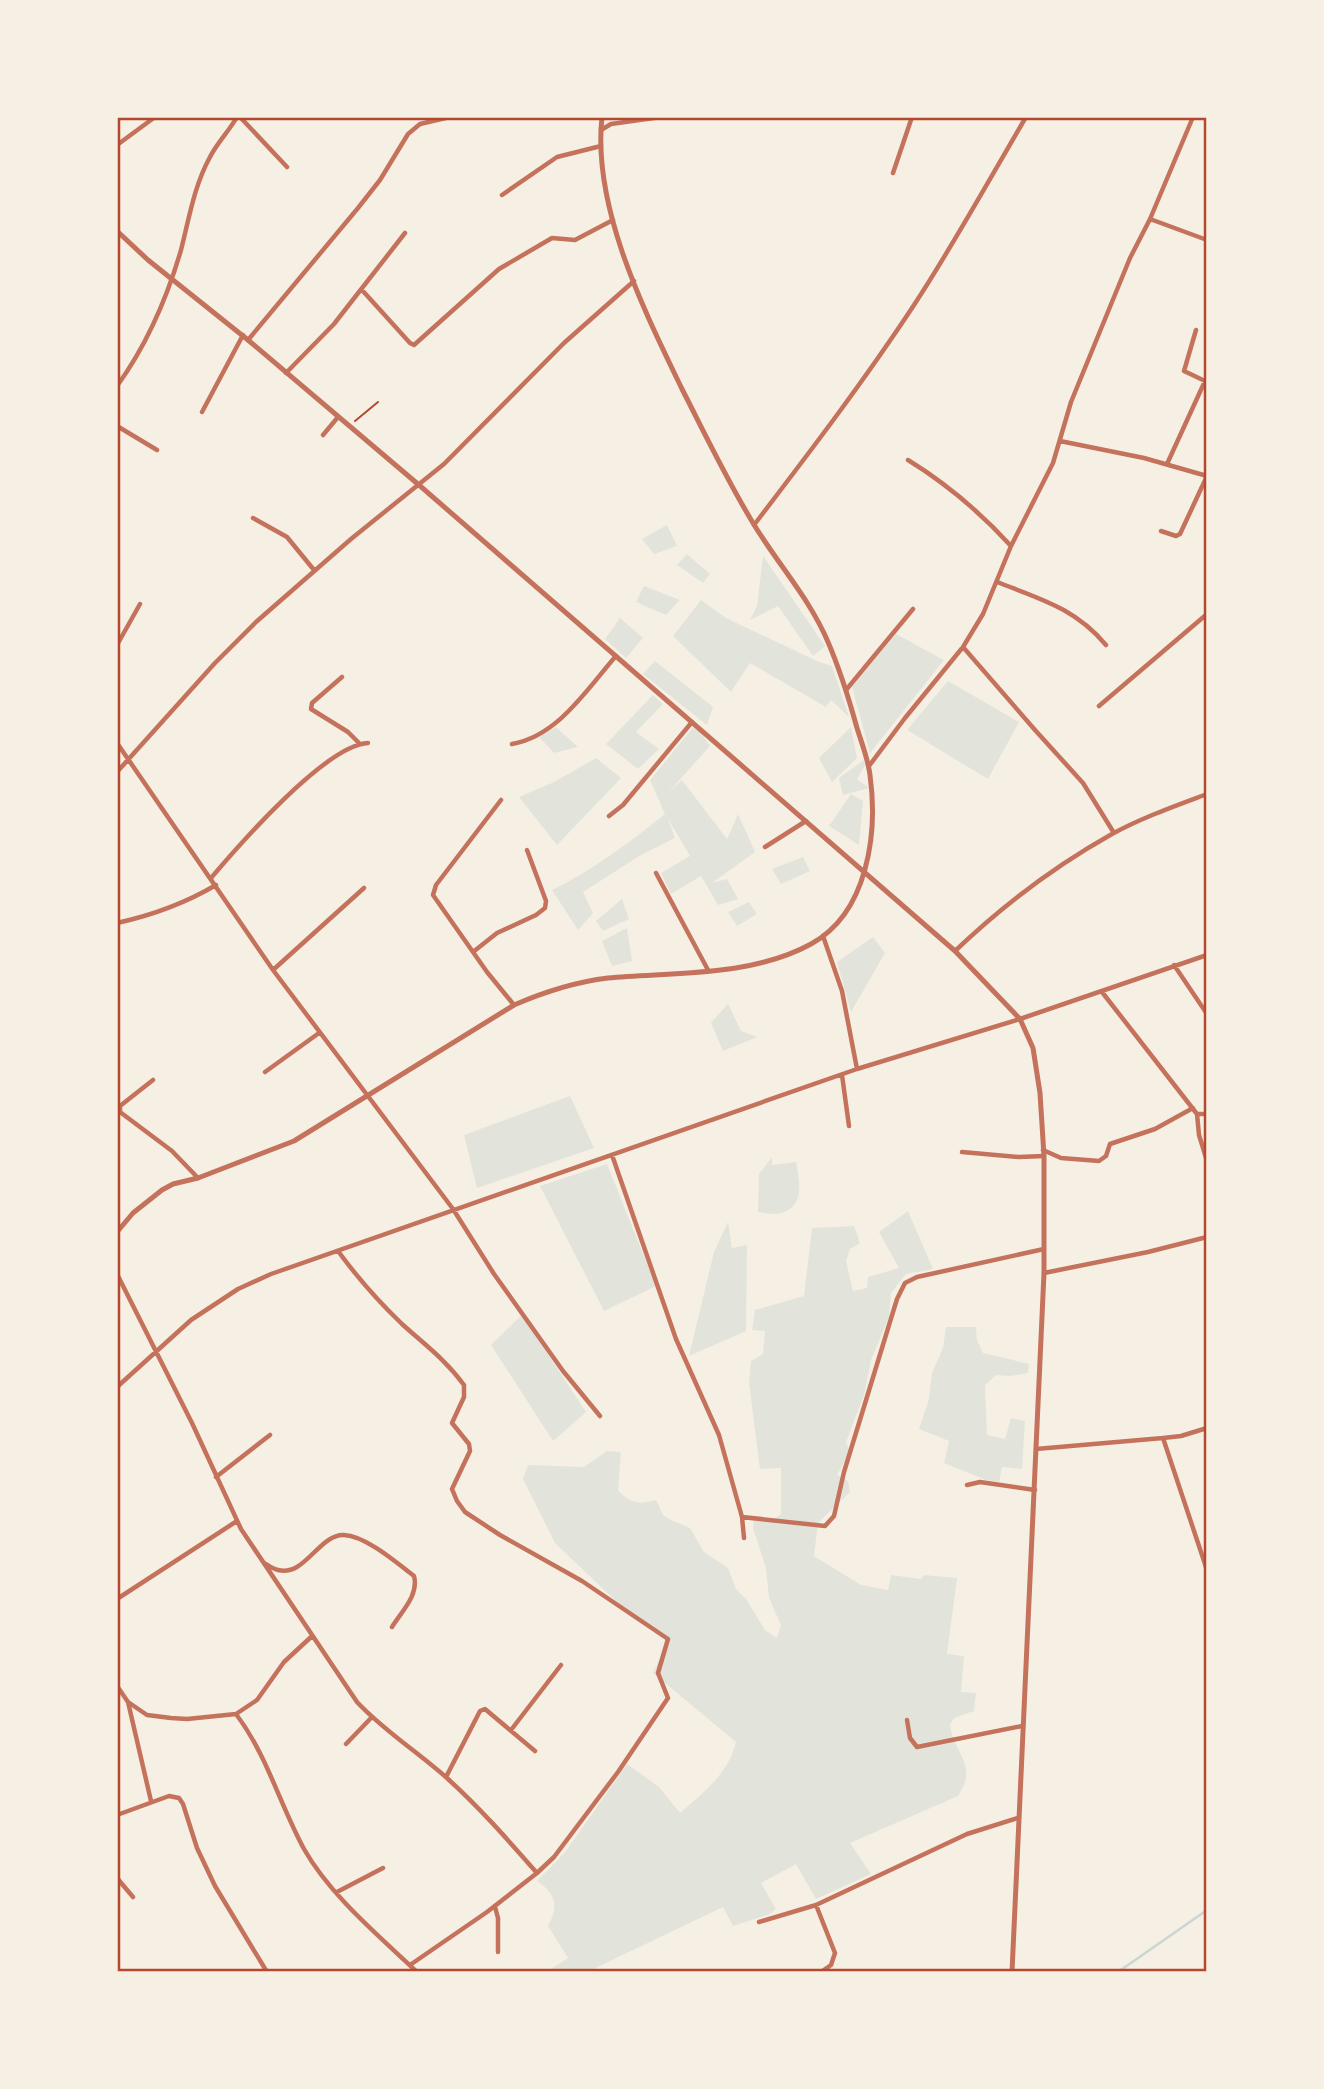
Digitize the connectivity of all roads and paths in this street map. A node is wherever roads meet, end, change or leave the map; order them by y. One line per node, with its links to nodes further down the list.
1 (155, 117): 10 (street)
2 (238, 117): 12 (street); 20 (street)
3 (450, 117): 24 (street)
4 (602, 117): 9 (street)
5 (661, 117): 9 (street)
6 (912, 117): 13 (street)
7 (1026, 117): 40 (street)
8 (1193, 117): 15 (street)
9 (601, 130): 11 (street)
10 (117, 145)
11 (601, 146): 14 (street); 16 (street)
12 (287, 167)
13 (893, 173)
14 (502, 195)
15 (1150, 219): 19 (street); 33 (street)
16 (613, 220): 21 (street); 22 (street)
17 (117, 231): 20 (street)
18 (405, 233): 22 (street)
19 (1207, 240)
20 (171, 279): 24 (street); 26 (street)
21 (634, 281): 38 (street); 40 (street)
22 (362, 290): 25 (street)
23 (1196, 330): 36 (street)
24 (246, 338): 25 (street); 28 (street)
25 (286, 373): 29 (street)
26 (117, 386)
27 (378, 402): 31 (path)
28 (202, 412)
29 (338, 417): 31 (street); 32 (street)
30 (117, 426): 34 (street)
31 (349, 426): 38 (street)
32 (323, 435)
33 (1060, 441): 36 (street); 42 (street)
34 (157, 450)
35 (908, 460): 42 (street)
36 (1167, 464): 37 (street)
37 (1207, 476): 41 (street)
38 (419, 485): 43 (street); 51 (street)
39 (253, 518): 43 (street)
40 (754, 525): 53 (street)
41 (1161, 531)
42 (1011, 546): 44 (street)
43 (314, 570): 60 (street)
44 (997, 582): 49 (street); 50 (street)
45 (140, 604): 48 (street)
46 (913, 609): 53 (street)
47 (1207, 614): 54 (street)
48 (117, 645)
49 (1106, 645)
50 (963, 647): 61 (street); 67 (street)
51 (615, 656): 55 (street); 59 (street)
52 (342, 677): 58 (street)
53 (845, 690): 61 (street)
54 (1099, 706)
55 (692, 722): 65 (street); 66 (street)
56 (117, 743): 60 (street)
57 (368, 743): 58 (street)
58 (359, 744): 72 (street)
59 (512, 744)
60 (128, 760): 62 (street); 72 (street)
61 (869, 767): 70 (street)
62 (117, 772)
63 (1207, 794): 67 (street)
64 (501, 800): 78 (street)
65 (609, 816)
66 (806, 821): 68 (street); 70 (street)
67 (1114, 832): 77 (street)
68 (765, 847)
69 (527, 850): 78 (street)
70 (865, 872): 76 (street); 77 (street)
71 (656, 873): 82 (street)
72 (211, 878): 73 (street)
73 (216, 885): 75 (street); 81 (street)
74 (363, 888): 81 (street)
75 (117, 923)
76 (823, 936): 82 (street); 88 (street)
77 (955, 951): 86 (street)
78 (473, 952): 84 (street)
79 (1207, 954): 80 (street)
80 (1174, 965): 83 (street); 85 (street)
81 (273, 970): 87 (street)
82 (708, 970): 84 (street)
83 (1102, 992): 86 (street); 93 (street)
84 (514, 1005): 92 (street)
85 (1207, 1014)
86 (1020, 1019): 88 (street); 98 (street)
87 (319, 1033): 89 (street); 92 (street)
88 (857, 1069): 90 (street)
89 (265, 1073)
90 (842, 1074): 96 (street); 99 (street)
91 (153, 1080): 101 (street)
92 (368, 1096): 101 (street); 102 (street)
93 (1193, 1108): 94 (street); 98 (street)
94 (1197, 1114): 95 (street); 100 (street)
95 (1207, 1114)
96 (849, 1126)
97 (962, 1152): 98 (street)
98 (1043, 1153): 105 (street)
99 (612, 1155): 102 (street); 119 (street)
100 (1207, 1161)
101 (198, 1178): 103 (street)
102 (453, 1209): 106 (street); 111 (street)
103 (117, 1232)
104 (1207, 1237): 107 (street)
105 (1044, 1249): 107 (street); 119 (street)
106 (338, 1251): 109 (street); 142 (street)
107 (1044, 1272): 115 (street)
108 (117, 1274): 109 (street)
109 (158, 1351): 110 (street); 116 (street)
110 (117, 1387)
111 (600, 1416)
112 (1207, 1428): 114 (street)
113 (270, 1435): 116 (street)
114 (1163, 1438): 115 (street); 123 (street)
115 (1036, 1449): 118 (street)
116 (216, 1477): 120 (street)
117 (967, 1485): 118 (street)
118 (1035, 1490): 133 (street)
119 (743, 1517): 121 (street)
120 (237, 1521): 122 (street); 124 (street)
121 (744, 1538)
122 (263, 1562): 125 (street); 126 (street)
123 (1207, 1570)
124 (117, 1599)
125 (393, 1627)
126 (311, 1637): 130 (street); 131 (street)
127 (561, 1665): 134 (street)
128 (117, 1686): 129 (street)
129 (128, 1702): 130 (street); 138 (street)
130 (236, 1714): 144 (street)
131 (372, 1717): 135 (street); 137 (street)
132 (907, 1720): 133 (street)
133 (1022, 1726): 140 (street)
134 (511, 1730): 136 (street); 137 (street)
135 (346, 1744)
136 (535, 1751)
137 (446, 1777): 142 (street)
138 (151, 1801): 139 (street); 151 (street)
139 (117, 1815)
140 (1018, 1818): 146 (street); 154 (street)
141 (383, 1868): 144 (street)
142 (537, 1873): 147 (street)
143 (117, 1878): 145 (street)
144 (337, 1892): 150 (street)
145 (132, 1897)
146 (816, 1905): 148 (street); 153 (street)
147 (495, 1907): 149 (street); 150 (street)
148 (759, 1923)
149 (498, 1952)
150 (410, 1965): 152 (street)
151 (267, 1972)
152 (416, 1972)
153 (821, 1972)
154 (1012, 1972)

